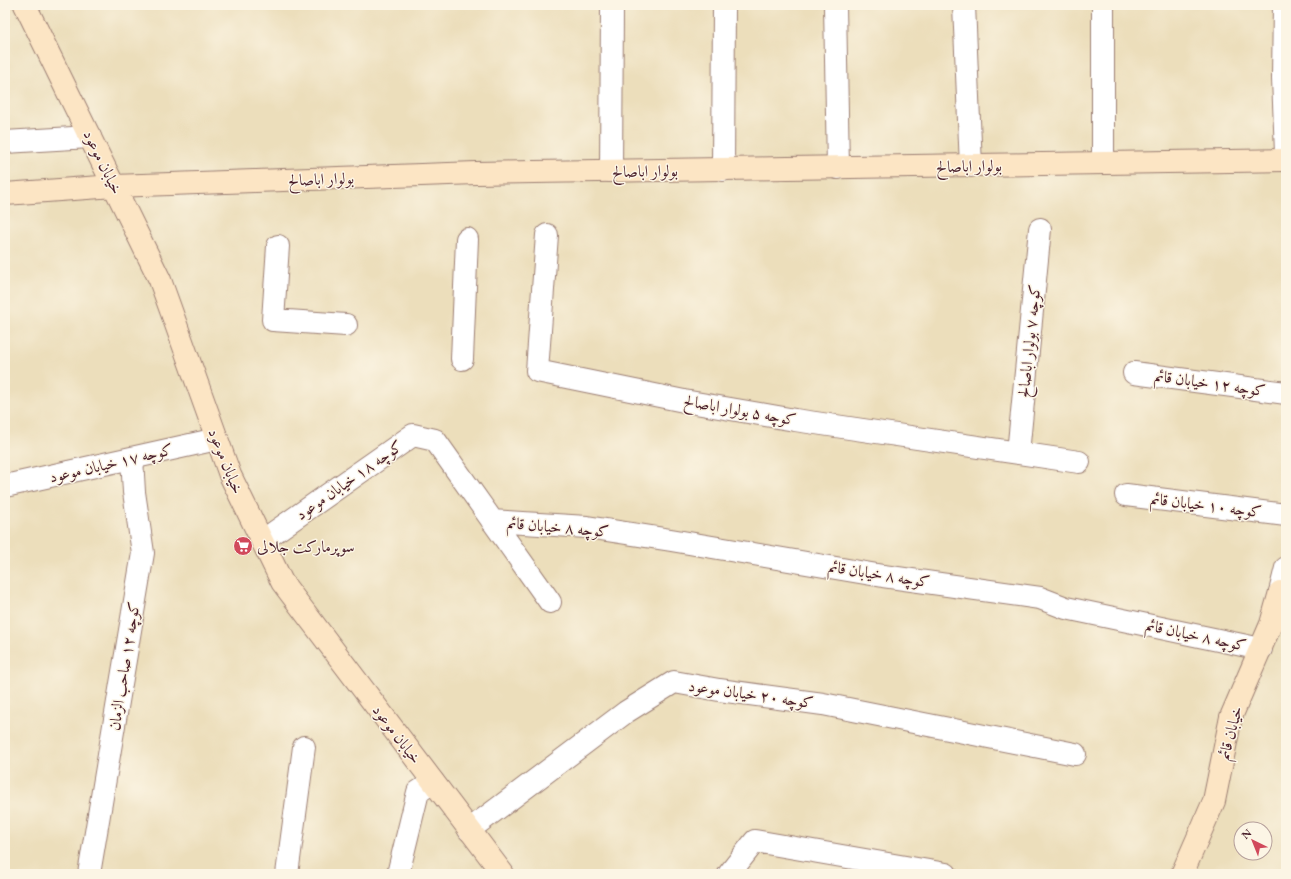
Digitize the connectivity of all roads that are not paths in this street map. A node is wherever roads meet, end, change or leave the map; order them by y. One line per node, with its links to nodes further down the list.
1 (26, 5): 8 (street, خیابان موعود)
2 (612, 5): 16 (street)
3 (724, 5): 15 (street)
4 (835, 5): 14 (street)
5 (964, 5): 13 (street)
6 (1103, 5): 12 (street)
7 (1284, 5): 10 (street)
8 (90, 137): 9 (street); 17 (street, خیابان موعود)
9 (5, 142)
10 (1286, 153)
11 (1286, 160): 12 (street, بولوار اباصالح)
12 (1103, 163): 13 (street, بولوار اباصالح)
13 (971, 166): 14 (street, بولوار اباصالح)
14 (838, 168): 15 (street, بولوار اباصالح)
15 (723, 170): 16 (street, بولوار اباصالح)
16 (611, 171): 17 (street, بولوار اباصالح)
17 (114, 186): 18 (street, بولوار اباصالح); 27 (street, خیابان موعود)
18 (5, 194)
19 (1040, 229): 28 (street, کوچه ۷ بولوار اباصالح)
20 (547, 235): 28 (street, کوچه ۵ بولوار اباصالح)
21 (467, 238): 24 (street)
22 (278, 246): 23 (street)
23 (346, 325)
24 (462, 359)
25 (1134, 373): 26 (street, کوچه ۱۲ خیابان قائم)
26 (1286, 394)
27 (217, 438): 29 (street, کوچه ۱۷ خیابان موعود); 35 (street, خیابان موعود)
28 (1018, 453): 30 (street, کوچه ۵ بولوار اباصالح)
29 (132, 458): 31 (street, کوچه ۱۷ خیابان موعود); 44 (street, کوچه ۱۲ صاحب الزمان)
30 (1079, 462)
31 (5, 486)
32 (1126, 495): 33 (street, کوچه ۱۰ خیابان قائم)
33 (1286, 515)
34 (492, 521): 35 (street, کوچه ۱۸ خیابان موعود); 37 (street, کوچه ۱۸ خیابان موعود); 39 (street, کوچه ۸ خیابان قائم)
35 (262, 541): 42 (street, خیابان موعود)
36 (1286, 568): 38 (street, خیابان قائم)
37 (550, 602)
38 (1278, 625): 39 (street, خیابان قائم)
39 (1261, 649): 50 (street, خیابان قائم)
40 (304, 747): 45 (street)
41 (1075, 754): 43 (street, کوچه ۲۰ خیابان موعود)
42 (433, 782): 43 (street, خیابان موعود); 46 (street)
43 (469, 830): 47 (street, خیابان موعود)
44 (89, 874)
45 (287, 874)
46 (398, 874)
47 (503, 874)
48 (728, 874): 49 (street)
49 (946, 874)
50 (1182, 874)

